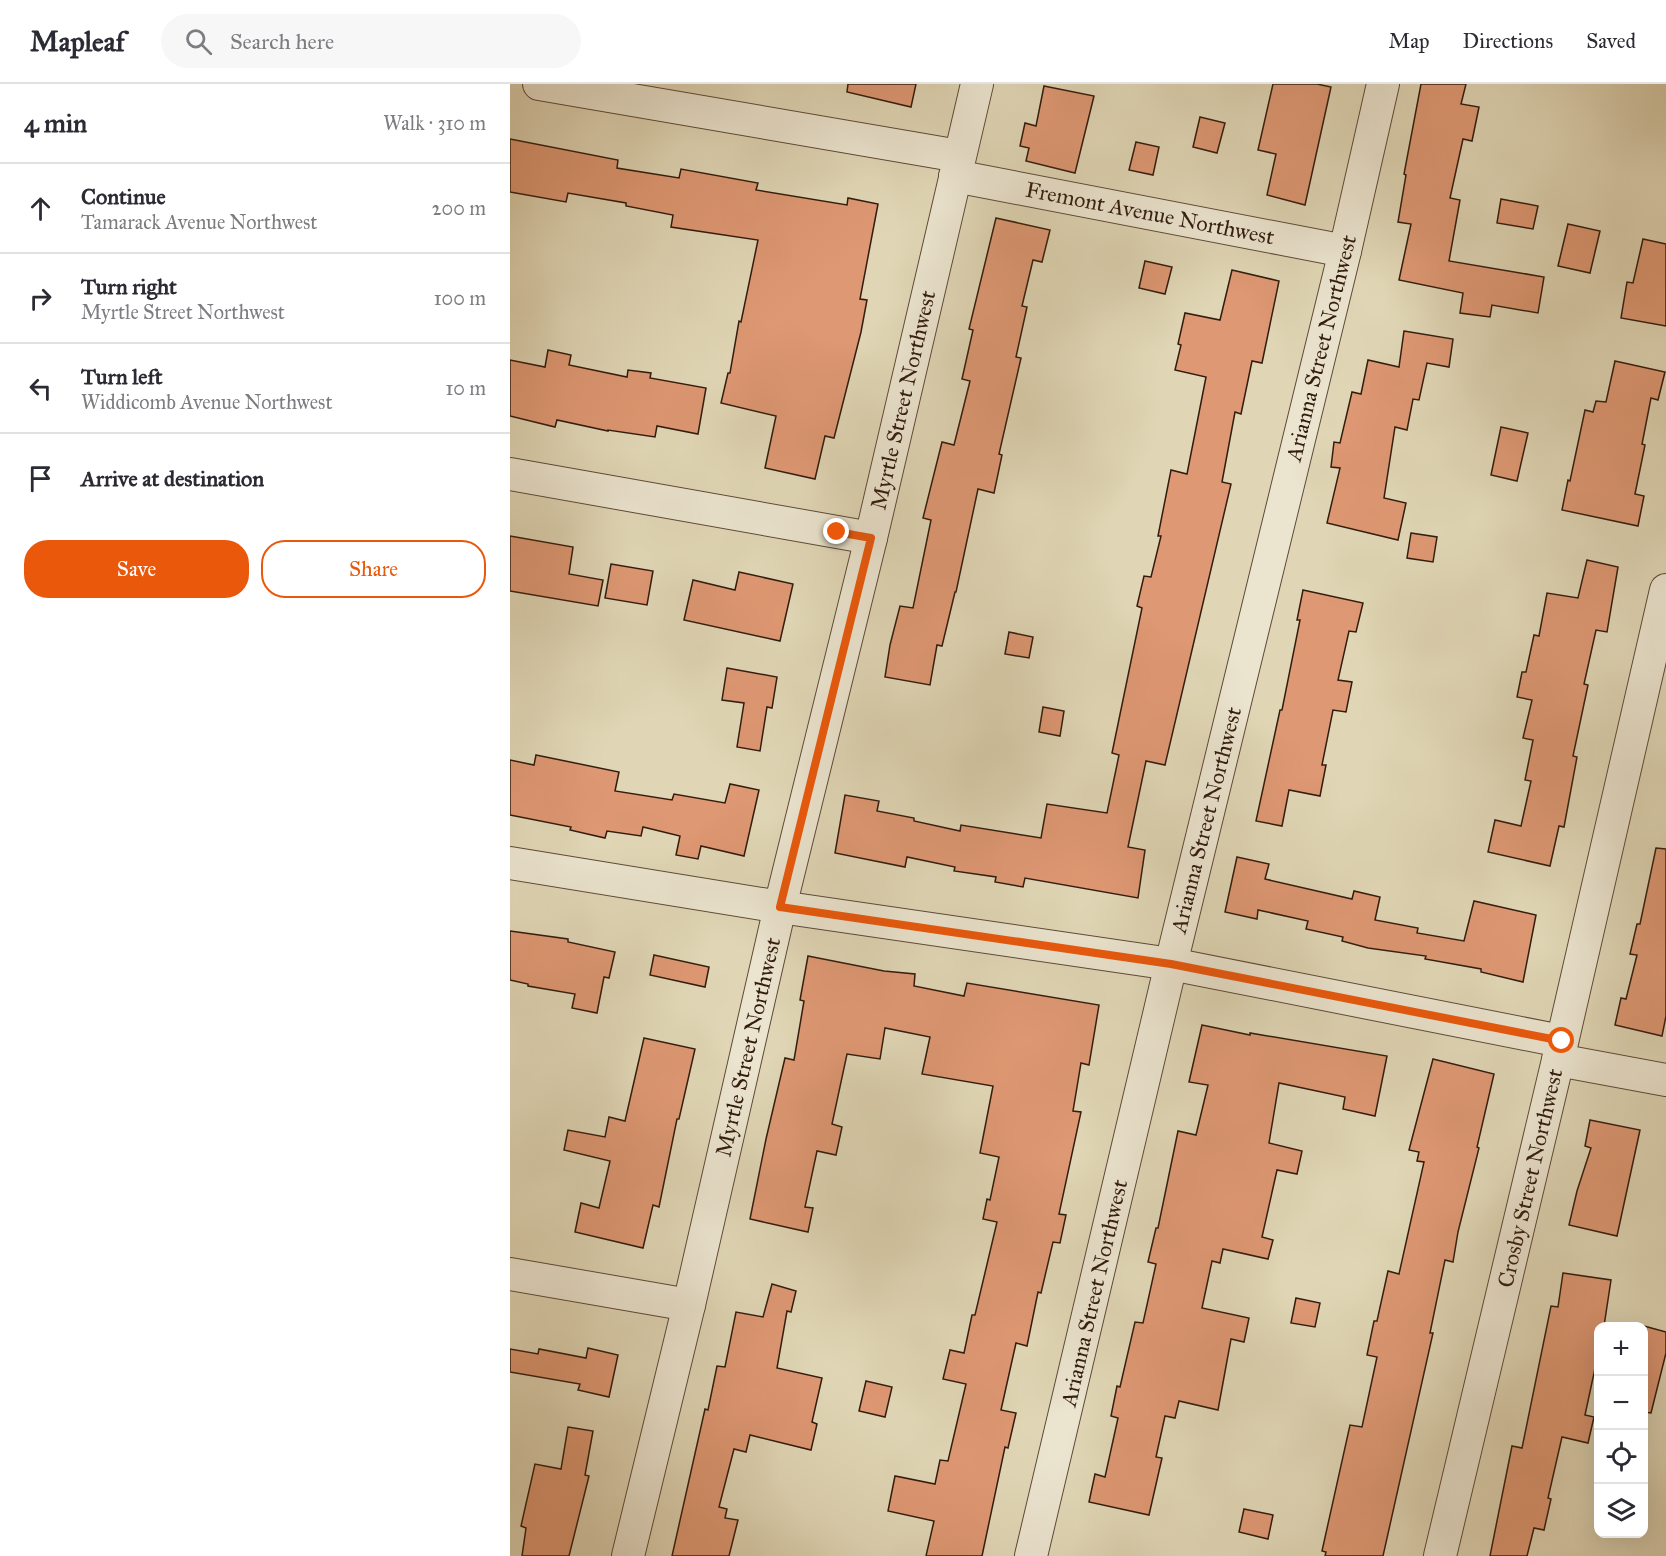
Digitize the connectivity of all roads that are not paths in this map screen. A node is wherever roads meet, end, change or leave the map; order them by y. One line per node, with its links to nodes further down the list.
1 (539, 84): 4 (street, Fremont Avenue Northwest)
2 (977, 84): 4 (street, Myrtle Street Northwest)
3 (1383, 84): 5 (street, Arianna Street Northwest)
4 (957, 166): 5 (street, Fremont Avenue Northwest); 7 (street, Myrtle Street Northwest)
5 (1345, 251): 11 (street, Arianna Street Northwest)
6 (510, 474): 7 (street)
7 (871, 538): 10 (street, Myrtle Street Northwest)
8 (1666, 590): 12 (street, Crosby Street Northwest)
9 (510, 863): 10 (street)
10 (780, 907): 11 (street); 15 (street, Myrtle Street Northwest)
11 (1171, 964): 12 (street); 17 (street, Arianna Street Northwest)
12 (1560, 1051): 13 (street); 18 (street, Crosby Street Northwest)
13 (1666, 1080)
14 (510, 1274): 15 (street)
15 (689, 1305): 16 (street, Myrtle Street Northwest)
16 (628, 1556)
17 (1031, 1556)
18 (1440, 1556)

